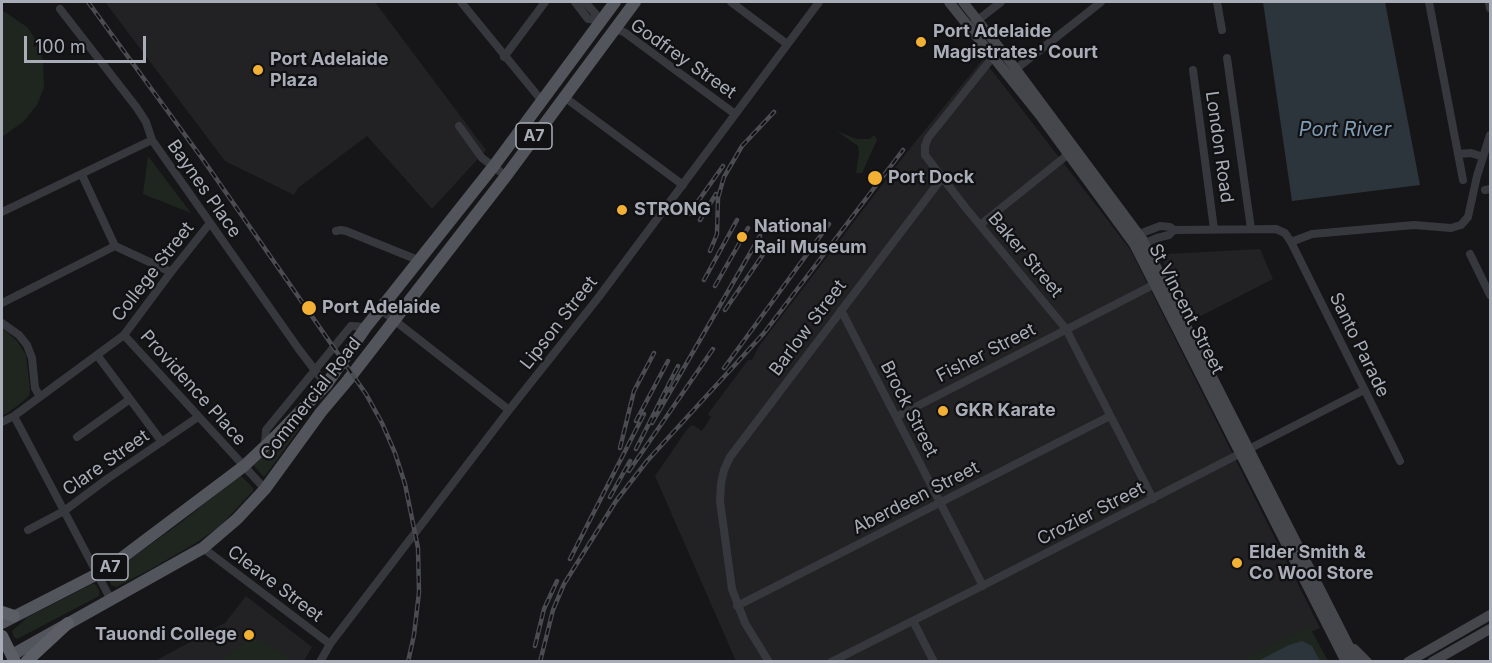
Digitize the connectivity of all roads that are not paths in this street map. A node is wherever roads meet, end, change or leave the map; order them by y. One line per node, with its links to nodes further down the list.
1 (461, 2): 22 (street)
2 (545, 2): 22 (street)
3 (575, 2): 16 (street)
4 (585, 2): 16 (street)
5 (615, 2): 16 (main road, Commercial Road / A7)
6 (635, 2): 18 (main road, Commercial Road / A7)
7 (731, 2): 20 (street)
8 (819, 2): 20 (street, Lipson Street)
9 (949, 2): 17 (main road, St Vincent Street)
10 (963, 2): 17 (main road, St Vincent Street)
11 (1001, 2): 17 (street)
12 (1101, 2): 24 (street)
13 (1217, 2): 19 (street)
14 (1429, 2): 35 (street)
15 (60, 9): 33 (street, Baynes Place)
16 (601, 20): 18 (main road); 27 (main road, Commercial Road / A7)
17 (973, 23): 21 (main road, St Vincent Street)
18 (614, 28): 26 (main road, Commercial Road / A7); 28 (street, Godfrey Street)
19 (1222, 30)
20 (787, 44): 28 (street, Lipson Street)
21 (996, 52): 24 (main road, St Vincent Street); 34 (main road, St Vincent Street); 40 (street, Baker Street)
22 (504, 57): 27 (street)
23 (1227, 58): 47 (street)
24 (1016, 69): 34 (main road, St Vincent Street)
25 (1193, 70): 46 (street, London Road)
26 (563, 96): 31 (main road, Commercial Road / A7); 42 (street)
27 (542, 101): 29 (main road, Commercial Road / A7)
28 (735, 114): 42 (street, Lipson Street)
29 (525, 124): 31 (main road); 37 (main road, Commercial Road / A7)
30 (459, 126): 37 (street)
31 (537, 132): 39 (main road, Commercial Road / A7)
32 (1491, 135): 36 (street)
33 (152, 140): 38 (street); 44 (street, Baynes Place)
34 (1071, 152): 45 (street); 49 (main road, St Vincent Street)
35 (1458, 154): 36 (street); 41 (street)
36 (1483, 157): 50 (street)
37 (493, 167): 39 (street); 53 (main road, Commercial Road / A7)
38 (82, 175): 43 (street); 51 (street)
39 (506, 176): 56 (main road, Commercial Road / A7)
40 (942, 178): 45 (street, Baker Street); 61 (street, Barlow Street)
41 (1463, 180)
42 (683, 185): 74 (street, Lipson Street)
43 (2, 212)
44 (210, 224): 54 (street, College Street); 68 (street, Baynes Place)
45 (980, 225): 65 (street, Baker Street)
46 (1214, 229): 47 (street); 49 (street)
47 (1251, 229): 50 (street)
48 (336, 231): 53 (street)
49 (1138, 242): 57 (main road, St Vincent Street); 84 (main road, St Vincent Street)
50 (1291, 242): 71 (street, Santo Parade)
51 (115, 246): 54 (street); 59 (street)
52 (1470, 254): 58 (street)
53 (418, 260): 55 (main road, Commercial Road / A7)
54 (171, 272): 66 (street, College Street)
55 (408, 273): 56 (main road); 60 (main road, Commercial Road / A7)
56 (430, 273): 62 (main road, Commercial Road / A7)
57 (1155, 284): 65 (street, Fisher Street); 84 (main road, St Vincent Street)
58 (1491, 295)
59 (2, 303)
60 (380, 309): 62 (street); 64 (main road, Commercial Road / A7)
61 (841, 310): 79 (street, Brock Street); 96 (street, Barlow Street)
62 (394, 320): 69 (main road, Commercial Road / A7); 74 (street)
63 (2, 323): 72 (street)
64 (366, 327): 68 (street, Commercial Road); 70 (main road, Commercial Road / A7)
65 (1066, 329): 77 (street, Baker Street); 79 (street, Fisher Street)
66 (124, 335): 67 (street, College Street); 78 (street, Providence Place)
67 (97, 355): 72 (street, College Street); 73 (street)
68 (315, 371): 70 (street, Baynes Place); 83 (street, Commercial Road)
69 (348, 380): 70 (main road); 75 (main road, Commercial Road / A7)
70 (326, 385): 75 (main road); 83 (main road, Commercial Road / A7)
71 (1364, 390): 84 (street, Crozier Street); 85 (street, Santo Parade)
72 (40, 397): 76 (street, College Street)
73 (130, 399): 81 (street); 82 (street)
74 (509, 410): 104 (street, Lipson Street)
75 (321, 412): 87 (main road, Commercial Road / A7)
76 (14, 416): 80 (street, College Street); 90 (street)
77 (1110, 416): 88 (street, Baker Street); 89 (street, Aberdeen Street)
78 (198, 417): 82 (street, Clare Street); 86 (street, Providence Place)
79 (896, 417): 89 (street, Brock Street)
80 (2, 422)
81 (77, 437)
82 (162, 442): 90 (street, Clare Street)
83 (265, 447): 86 (main road, Commercial Road / A7)
84 (1245, 452): 88 (street, Crozier Street); 105 (main road, St Vincent Street)
85 (1400, 460)
86 (244, 466): 87 (street, Providence Place); 93 (main road, Commercial Road / A7)
87 (265, 489): 92 (main road, Commercial Road / A7)
88 (1153, 499): 94 (street, Crozier Street)
89 (940, 502): 94 (street, Brock Street); 96 (street, Aberdeen Street)
90 (64, 512): 91 (street, Clare Street); 93 (street)
91 (28, 530)
92 (203, 548): 95 (main road, Commercial Road / A7); 104 (street, Cleave Street)
93 (98, 574): 95 (street); 97 (main road, Commercial Road / A7)
94 (983, 586): 99 (street, Crozier Street)
95 (111, 600): 101 (main road, Commercial Road / A7)
96 (737, 606): 109 (street)
97 (8, 614): 100 (main road, Commercial Road / A7)
98 (1491, 615): 114 (main road)
99 (913, 621): 110 (street, Crozier Street); 111 (street)
100 (2, 623)
101 (68, 623): 106 (main road, Commercial Road / A7); 107 (highway)
102 (1491, 629): 115 (main road)
103 (2, 636): 106 (highway)
104 (330, 644): 108 (street, Lipson Street)
105 (1346, 657): 112 (main road, St Vincent Street); 113 (main road)
106 (10, 659)
107 (26, 662)
108 (320, 662)
109 (770, 662)
110 (831, 662)
111 (934, 662)
112 (1357, 662)
113 (1367, 662)
114 (1408, 662)
115 (1432, 662)

